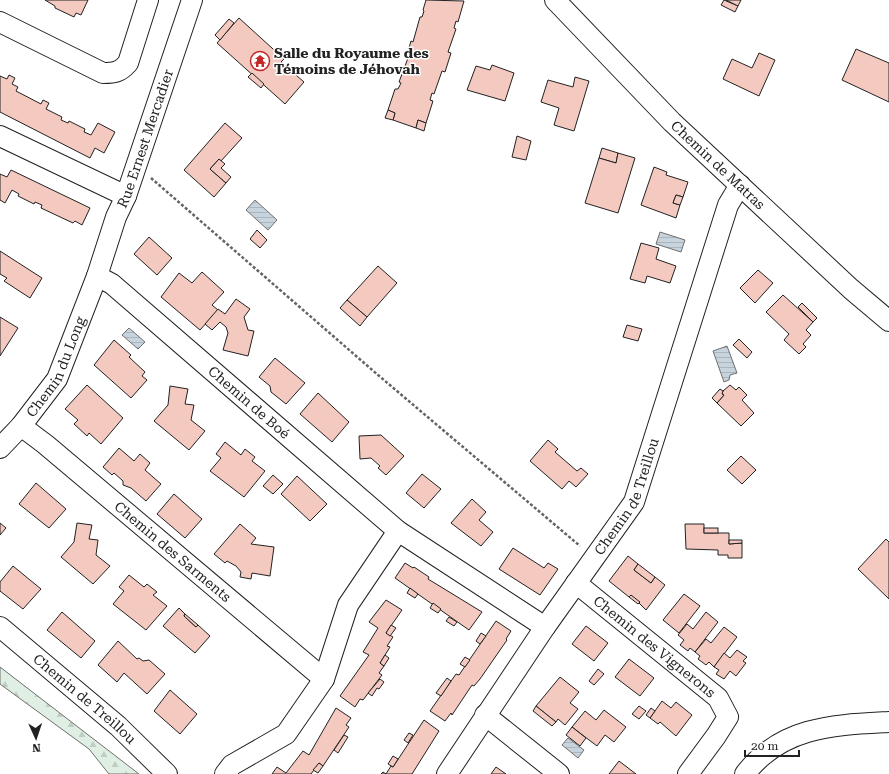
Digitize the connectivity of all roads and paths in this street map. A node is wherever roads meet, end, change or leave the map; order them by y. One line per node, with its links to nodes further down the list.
1 (148, 0): 4 (street)
2 (192, 0): 6 (street, Rue Ernest Mercadier)
3 (554, 0): 7 (street, Chemin de Matras)
4 (0, 22)
5 (0, 136): 8 (street)
6 (137, 165): 8 (street, Rue Ernest Mercadier); 14 (path)
7 (740, 185): 10 (street, Chemin de Matras); 14 (street, Chemin de Treillou)
8 (126, 196): 9 (street, Rue Ernest Mercadier)
9 (97, 276): 11 (street, Chemin du Long); 13 (street, Chemin de Boé)
10 (889, 321)
11 (21, 426): 12 (street, Chemin du Long); 18 (street, Chemin des Sarments)
12 (0, 448)
13 (398, 531): 17 (street, Chemin de Boé); 18 (street)
14 (594, 558): 15 (street, Chemin de Treillou)
15 (576, 583): 17 (street, Chemin de Treillou); 25 (street, Chemin des Vignerons)
16 (0, 627): 21 (street, Chemin de Treillou)
17 (545, 627): 19 (street, Chemin de Treillou)
18 (324, 679): 22 (street)
19 (485, 715): 23 (street, Chemin de Treillou); 24 (street)
20 (889, 722): 26 (street)
21 (167, 774)
22 (225, 774)
23 (446, 774)
24 (559, 774)
25 (688, 774)
26 (745, 774)

